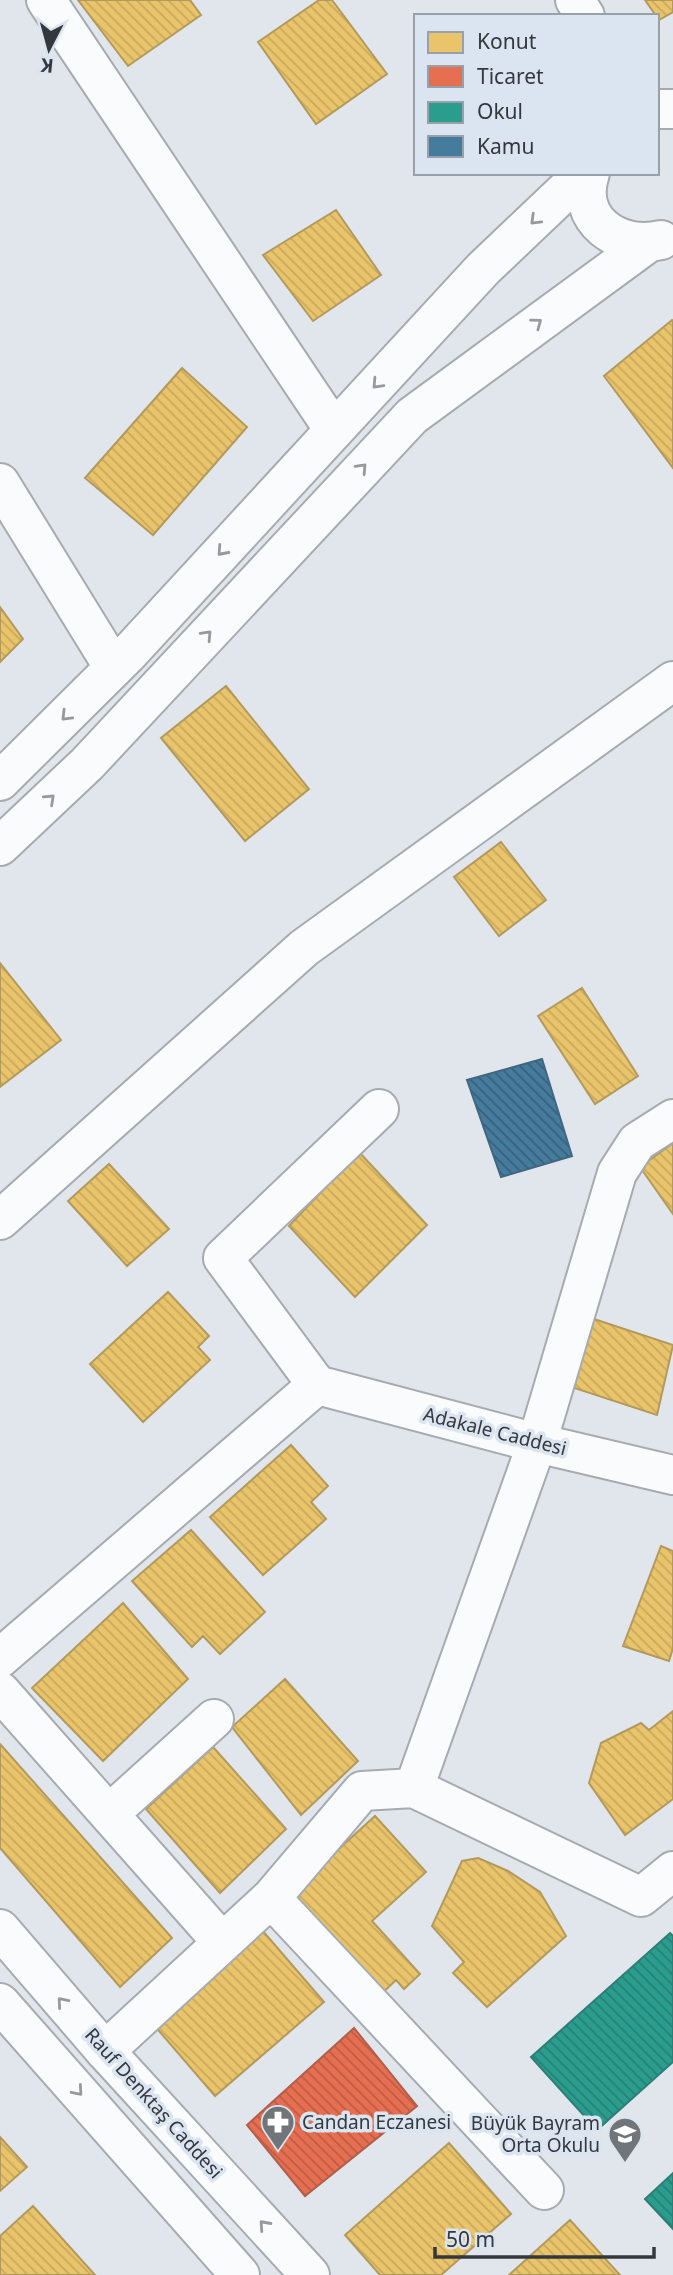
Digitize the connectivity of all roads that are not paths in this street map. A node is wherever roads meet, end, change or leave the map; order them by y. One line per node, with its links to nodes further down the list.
1 (46, 0): 5 (street)
2 (582, 175): 5 (street, one-way to 5)
3 (590, 175): 4 (street)
4 (666, 239): 10 (street, one-way to 4)
5 (334, 430): 7 (street, one-way to 7)
6 (0, 483): 7 (street)
7 (114, 668): 9 (street, one-way to 9)
8 (673, 681): 13 (street)
9 (0, 781)
10 (0, 846)
11 (379, 1109): 14 (street)
12 (673, 1119): 15 (street)
13 (0, 1220)
14 (317, 1385): 15 (street, Adakale Caddesi); 17 (street)
15 (537, 1443): 16 (street, Adakale Caddesi); 20 (street)
16 (673, 1475)
17 (0, 1657)
18 (0, 1691): 21 (street)
19 (215, 1719): 21 (street)
20 (414, 1788): 22 (street); 23 (street)
21 (108, 1814): 25 (street)
22 (673, 1871)
23 (271, 1898): 25 (street); 28 (street)
24 (0, 1929): 27 (street, Rauf Denktaş Caddesi, one-way to 24)
25 (222, 1942): 27 (street)
26 (0, 2003): 29 (street, one-way to 29)
27 (105, 2051): 30 (street, Rauf Denktaş Caddesi, one-way to 27)
28 (544, 2190)
29 (240, 2275)
30 (310, 2275)

